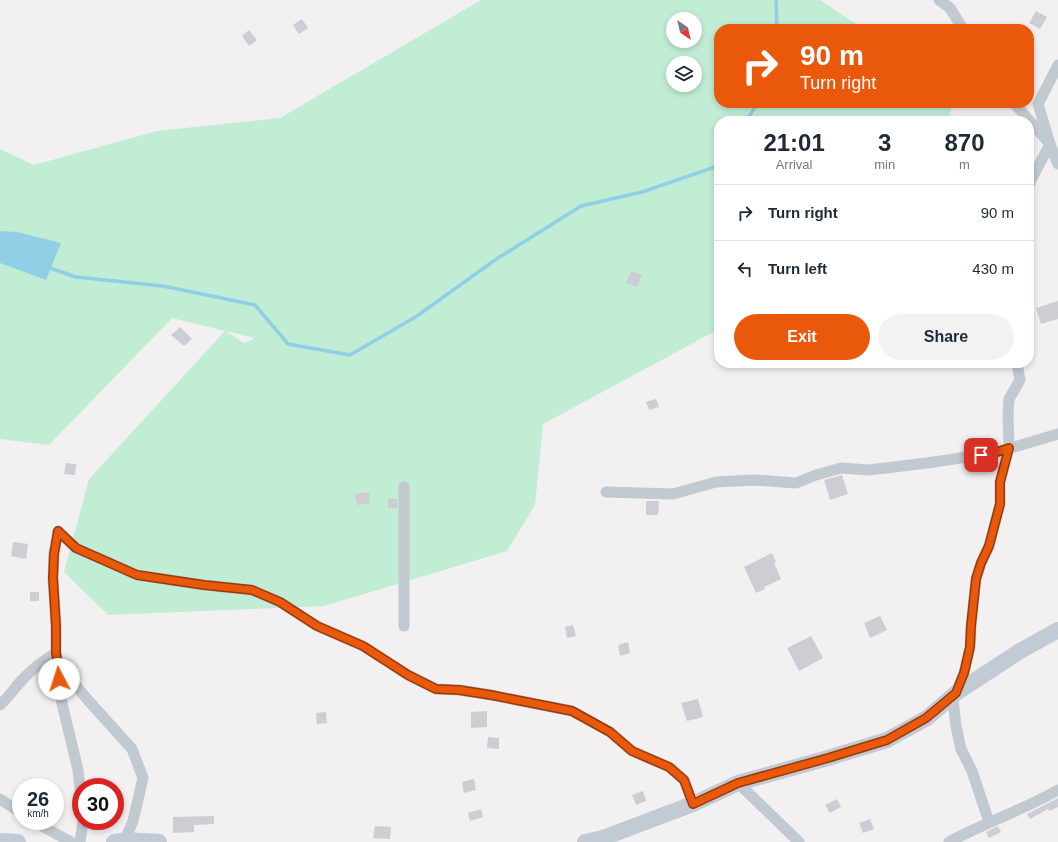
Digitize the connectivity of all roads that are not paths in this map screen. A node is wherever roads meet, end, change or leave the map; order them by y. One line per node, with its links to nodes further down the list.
1 (938, 0): 2 (street)
2 (960, 24)
3 (1058, 65): 7 (street)
4 (1018, 108): 5 (street)
5 (1025, 116)
6 (1034, 126): 7 (street)
7 (1050, 144): 8 (street); 9 (street)
8 (1058, 164)
9 (1034, 174)
10 (1018, 368): 12 (street)
11 (1058, 434): 12 (street)
12 (1009, 448): 14 (street); 18 (street)
13 (404, 487): 15 (street)
14 (606, 492)
15 (404, 626)
16 (1058, 630): 18 (street)
17 (57, 658): 19 (street); 20 (street); 24 (street); 30 (street)
18 (956, 693): 21 (street); 26 (street)
19 (0, 705)
20 (79, 778)
21 (738, 783): 24 (street); 36 (street)
22 (1058, 790): 26 (street)
23 (0, 799): 25 (street)
24 (693, 804): 35 (street)
25 (12, 807)
26 (989, 822): 37 (street)
27 (49, 830): 32 (street)
28 (82, 830): 33 (street)
29 (0, 841): 31 (street)
30 (120, 841): 34 (street)
31 (18, 842)
32 (71, 842)
33 (80, 842)
34 (159, 842)
35 (585, 842)
36 (798, 842)
37 (949, 842)

